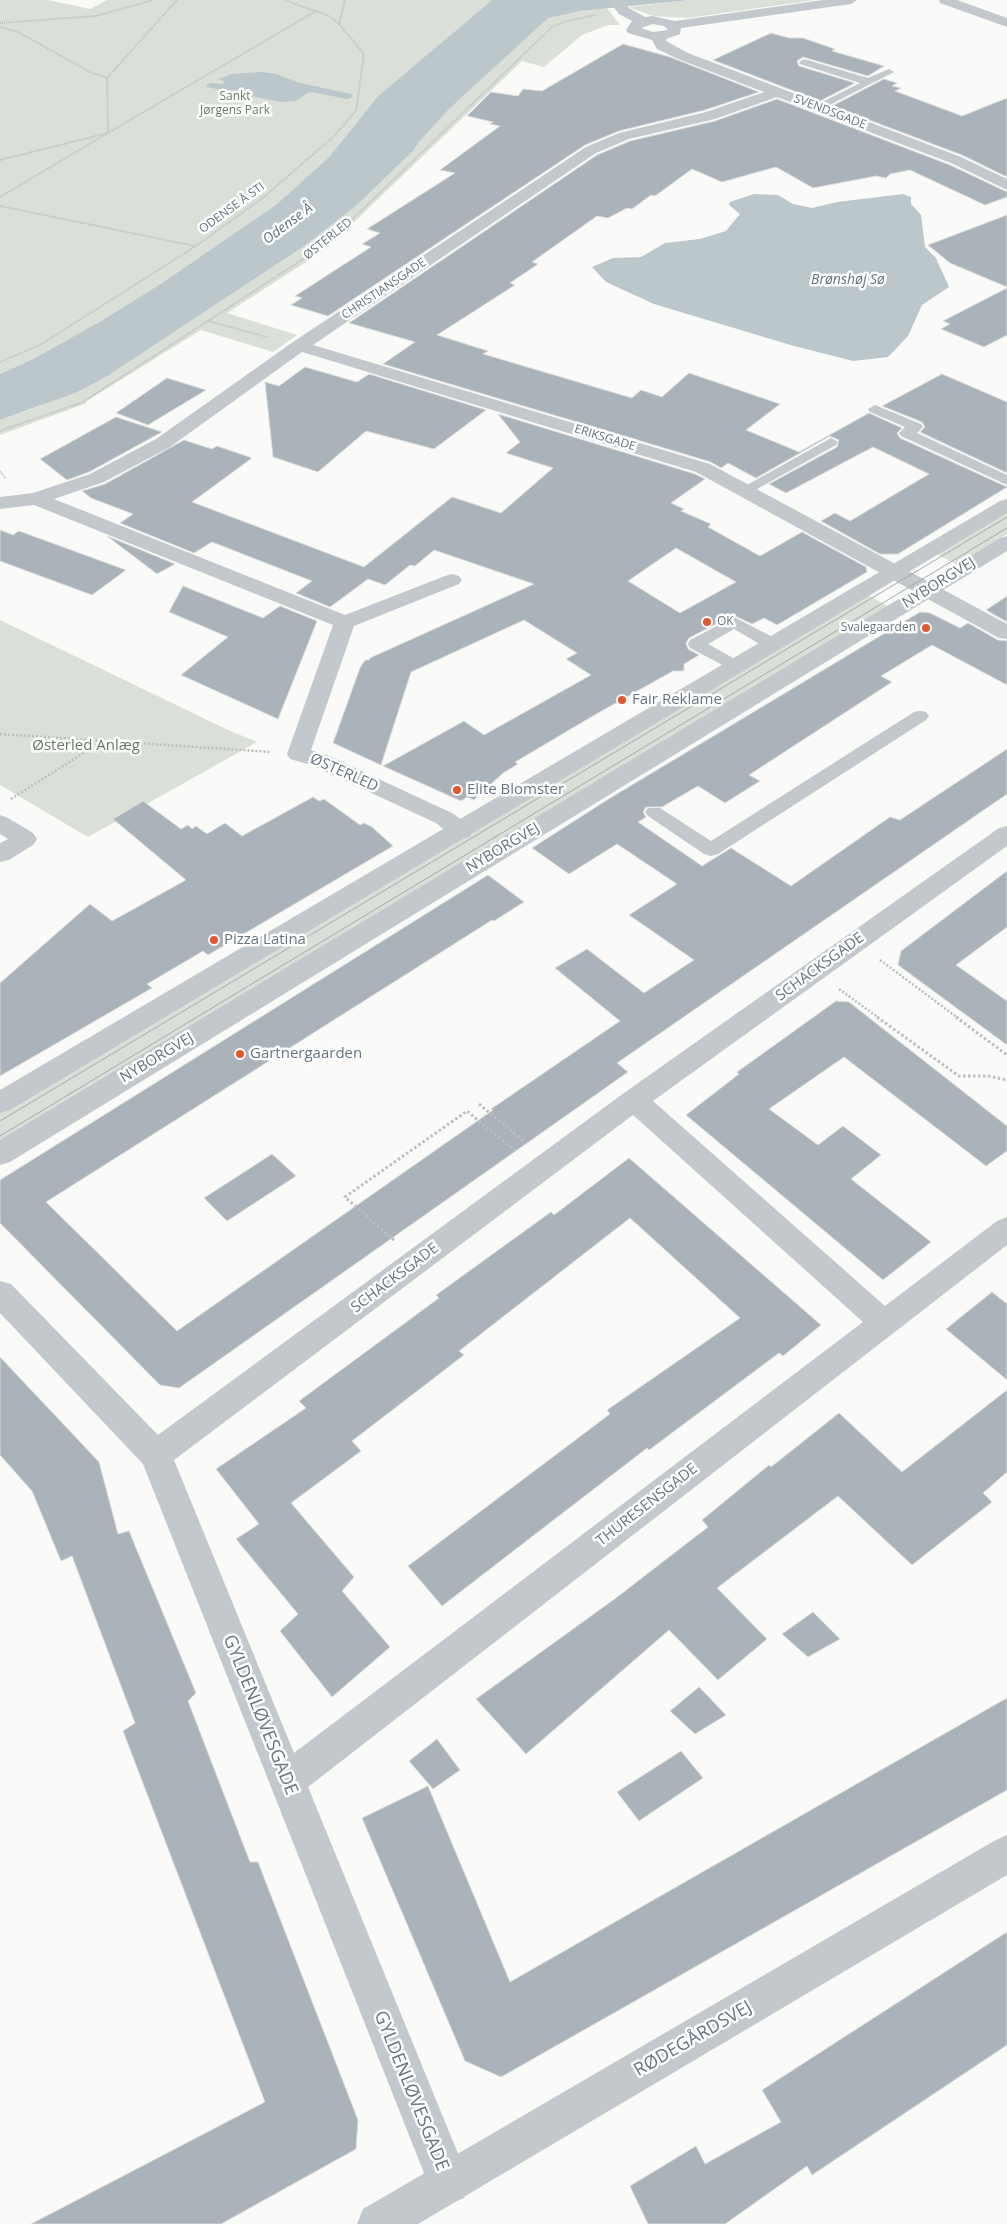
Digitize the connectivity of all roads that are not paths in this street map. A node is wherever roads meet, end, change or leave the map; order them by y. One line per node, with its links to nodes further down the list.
1 (851, 0): 6 (street)
2 (945, 0): 5 (street)
3 (619, 6): 4 (street)
4 (642, 22): 6 (street); 7 (street)
5 (1007, 23)
6 (673, 25): 7 (street)
7 (659, 36): 11 (street, SVENDSGADE)
8 (804, 62): 10 (lane)
9 (889, 72): 10 (lane)
10 (869, 82): 12 (lane)
11 (777, 92): 12 (street, SVENDSGADE); 14 (street, CHRISTIANSGADE)
12 (818, 108): 13 (street, SVENDSGADE)
13 (1007, 185)
14 (299, 346): 18 (street, ERIKSGADE); 19 (street, CHRISTIANSGADE)
15 (875, 409): 17 (lane)
16 (831, 442): 18 (lane)
17 (1007, 481)
18 (745, 490): 23 (street, ERIKSGADE)
19 (36, 499): 20 (street, CHRISTIANSGADE); 26 (street)
20 (0, 503)
21 (1007, 505): 23 (street)
22 (1007, 542): 25 (street, NYBORGVEJ)
23 (895, 571): 25 (street, ERIKSGADE); 28 (street)
24 (452, 580): 26 (street)
25 (928, 590): 27 (street, ERIKSGADE); 38 (street, NYBORGVEJ)
26 (345, 622): 33 (street, ØSTERLED)
27 (1007, 633)
28 (774, 644): 29 (street); 29 (lane)
29 (736, 667): 33 (street)
30 (920, 716): 32 (lane)
31 (4, 812): 35 (street)
32 (654, 812)
33 (461, 831): 37 (street)
34 (1007, 834): 36 (street, SCHACKSGADE)
35 (0, 854)
36 (634, 1100): 41 (street); 42 (street, SCHACKSGADE)
37 (0, 1103)
38 (0, 1154)
39 (1007, 1228): 41 (street, THURESENSGADE)
40 (0, 1292): 42 (street, GYLDENLØVESGADE)
41 (884, 1323): 43 (street, THURESENSGADE)
42 (156, 1455): 43 (street, GYLDENLØVESGADE)
43 (287, 1781): 45 (street, GYLDENLØVESGADE)
44 (1007, 1854): 45 (street, RØDEGÅRDSVEJ)
45 (449, 2183): 46 (street, RØDEGÅRDSVEJ)
46 (378, 2224)

